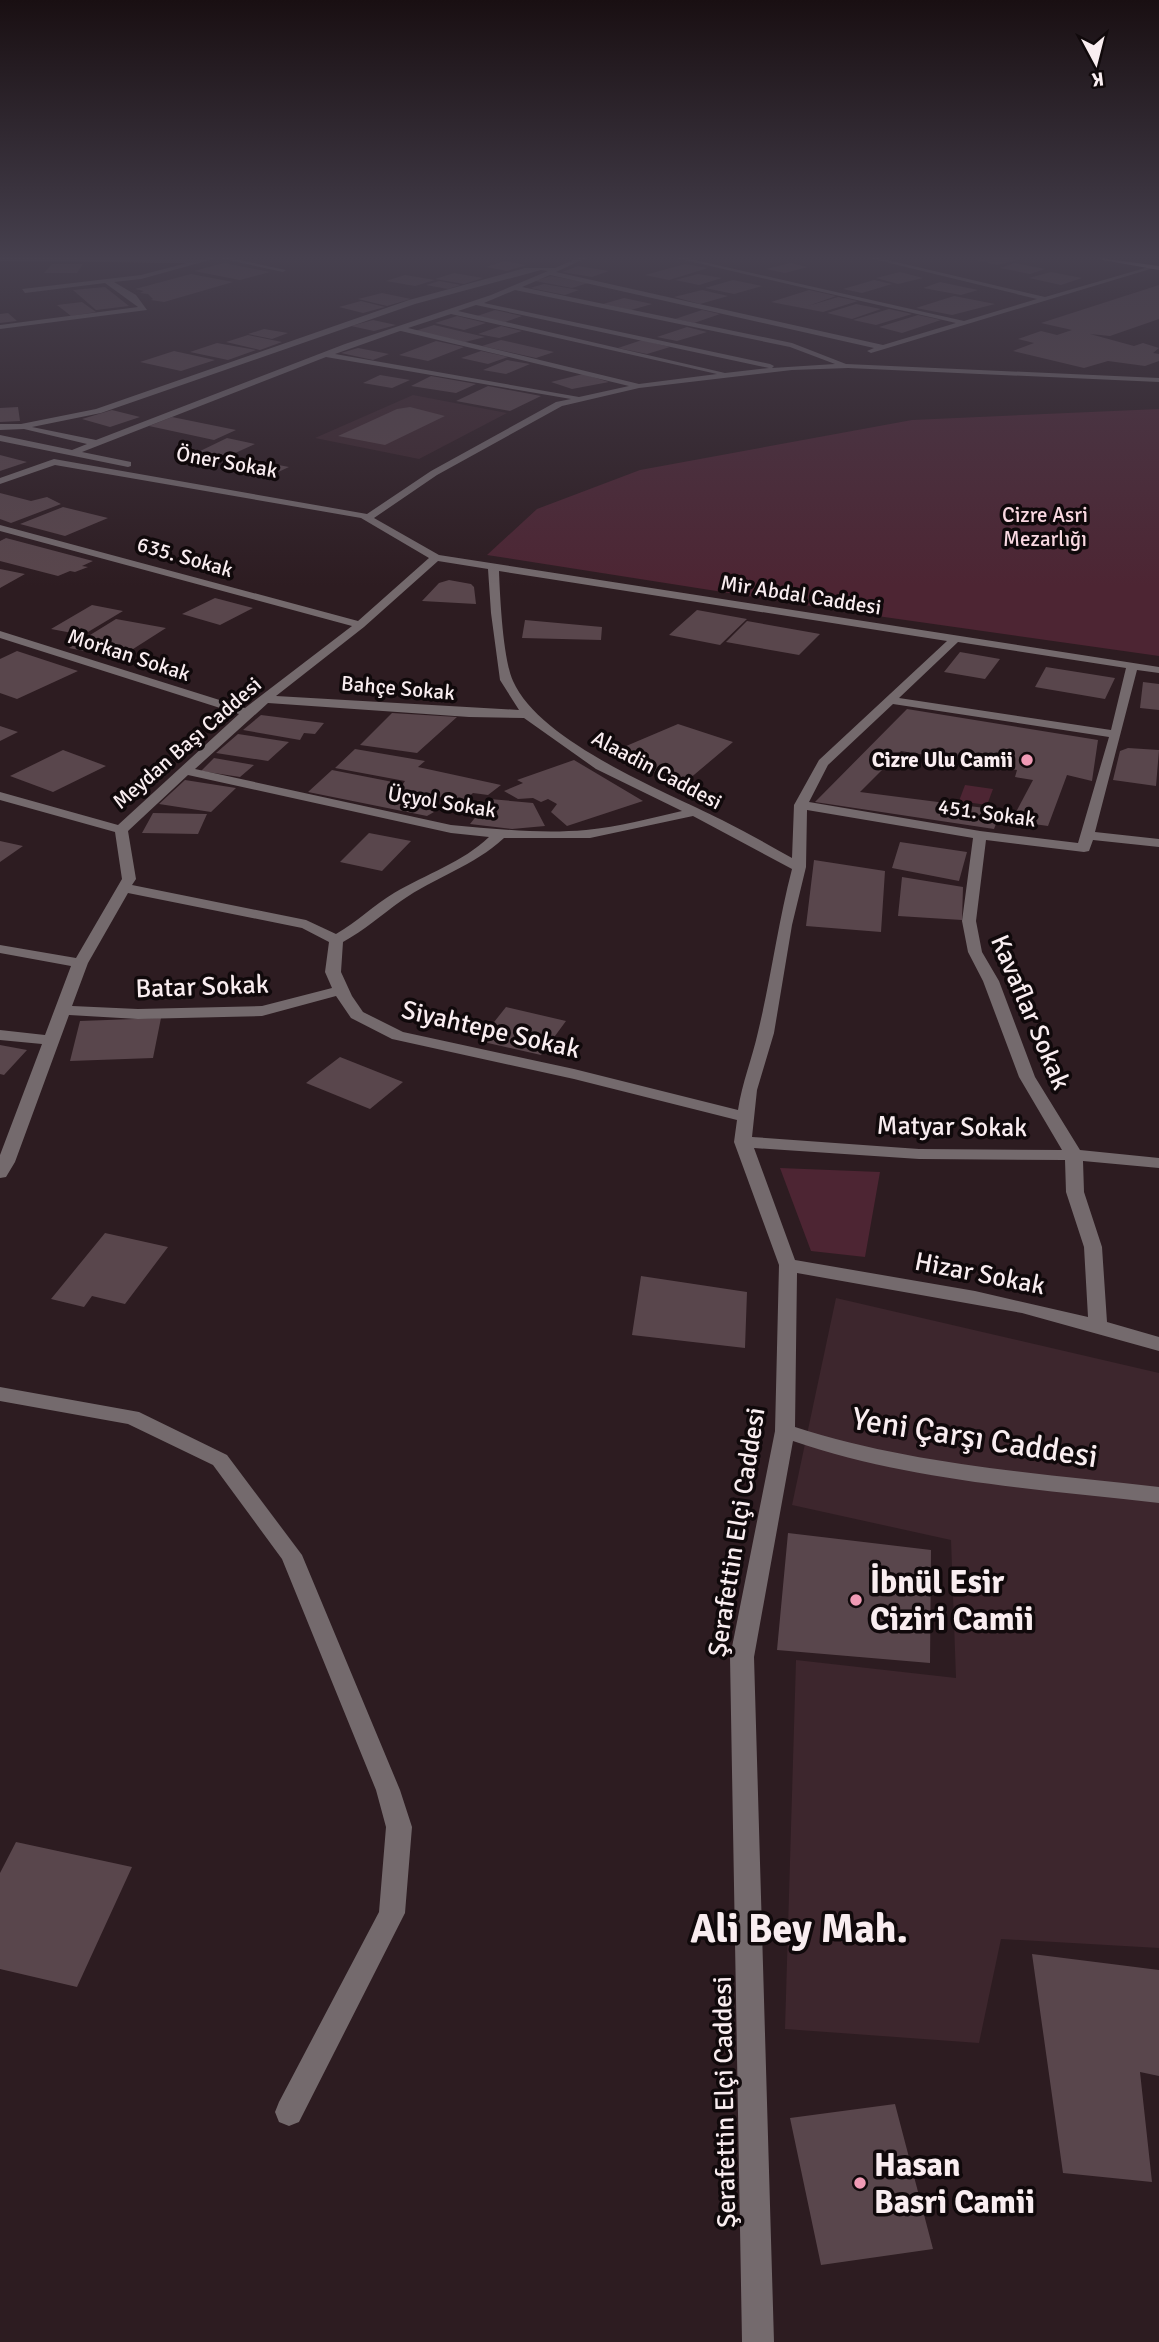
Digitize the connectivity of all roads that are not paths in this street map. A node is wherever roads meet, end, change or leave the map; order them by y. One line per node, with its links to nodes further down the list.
1 (221, 367): 17 (street)
2 (295, 367): 19 (street)
3 (400, 367): 15 (street)
4 (561, 367): 13 (street)
5 (695, 367): 11 (street)
6 (777, 367): 10 (street)
7 (821, 367): 10 (street)
8 (854, 367): 14 (street)
9 (870, 367): 12 (street)
10 (785, 369): 11 (street)
11 (733, 376): 13 (street)
12 (1159, 380)
13 (639, 386): 15 (street)
14 (1159, 386)
15 (583, 398): 22 (street)
16 (0, 427): 17 (street)
17 (20, 427): 19 (street)
18 (0, 438): 20 (street, Öner Sokak)
19 (97, 443): 20 (street)
20 (73, 452): 22 (street, Öner Sokak)
21 (0, 481): 22 (street)
22 (369, 517): 24 (street, Öner Sokak)
23 (0, 528): 26 (street, 635. Sokak)
24 (436, 558): 25 (street, Mir Abdal Caddesi); 26 (street, Meydan Başı Caddesi)
25 (494, 566): 28 (street, Mir Abdal Caddesi); 34 (street, Alaadin Caddesi)
26 (360, 625): 31 (street, Meydan Başı Caddesi)
27 (0, 634): 33 (street, Morkan Sokak)
28 (956, 639): 29 (street, Mir Abdal Caddesi); 32 (street, Şerafettin Elçi Caddesi)
29 (1132, 666): 30 (street, Mir Abdal Caddesi); 35 (street)
30 (1159, 670)
31 (267, 699): 33 (street, Meydan Başı Caddesi); 34 (street, Bahçe Sokak)
32 (890, 700): 35 (street); 38 (street, Şerafettin Elçi Caddesi)
33 (247, 713): 36 (street, Meydan Başı Caddesi)
34 (527, 714): 39 (street, Alaadin Caddesi)
35 (1116, 734): 43 (street)
36 (184, 770): 40 (street, Meydan Başı Caddesi); 41 (street, Üçyol Sokak)
37 (0, 796): 40 (street)
38 (801, 805): 42 (street, 451. Sokak); 45 (street, Şerafettin Elçi Caddesi)
39 (694, 812): 41 (street, Üçyol Sokak); 45 (street, Alaadin Caddesi)
40 (121, 830): 46 (street, Meydan Başı Caddesi)
41 (502, 833): 47 (street)
42 (980, 835): 43 (street, 451. Sokak); 56 (street, Kavaflar Sokak)
43 (1087, 835): 44 (street, 451. Sokak)
44 (1159, 843)
45 (799, 867): 54 (street, Şerafettin Elçi Caddesi)
46 (124, 888): 47 (street); 49 (street, Meydan Başı Caddesi)
47 (336, 940): 50 (street, Siyahtepe Sokak)
48 (0, 949): 49 (street)
49 (80, 963): 51 (street, Meydan Başı Caddesi)
50 (341, 990): 51 (street, Batar Sokak); 54 (street, Siyahtepe Sokak)
51 (63, 1010): 53 (street, Meydan Başı Caddesi)
52 (0, 1035): 53 (street)
53 (52, 1040): 58 (street, Meydan Başı Caddesi)
54 (746, 1117): 55 (street, Şerafettin Elçi Caddesi)
55 (743, 1142): 56 (street, Matyar Sokak); 59 (street, Şerafettin Elçi Caddesi)
56 (1074, 1155): 57 (street, Matyar Sokak); 60 (street, Kavaflar Sokak)
57 (1159, 1164)
58 (0, 1172)
59 (788, 1265): 60 (street, Hizar Sokak); 63 (street, Şerafettin Elçi Caddesi)
60 (1098, 1324): 61 (street, Hizar Sokak)
61 (1159, 1344)
62 (0, 1394): 65 (street)
63 (785, 1431): 64 (street, Yeni Çarşı Caddesi); 66 (street, Şerafettin Elçi Caddesi)
64 (1159, 1494)
65 (289, 2112)
66 (758, 2342)

